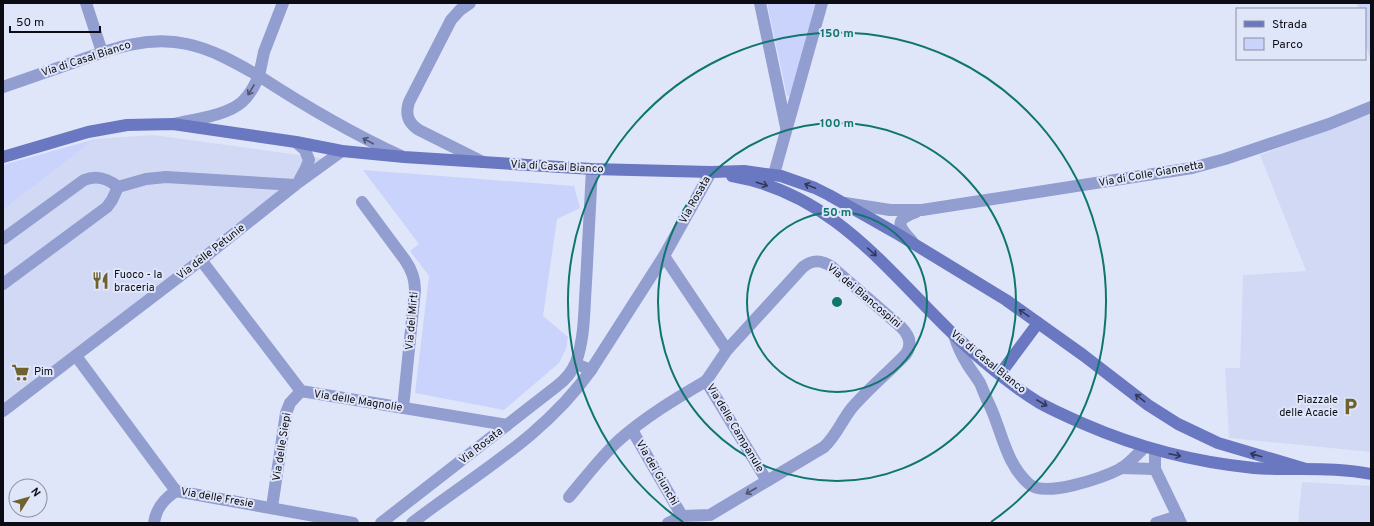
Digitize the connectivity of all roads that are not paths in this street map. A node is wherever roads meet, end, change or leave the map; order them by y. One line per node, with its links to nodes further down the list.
1 (86, 3): 6 (street)
2 (283, 3): 7 (street)
3 (470, 3): 16 (street)
4 (760, 3): 11 (street)
5 (822, 3): 11 (street)
6 (102, 52): 7 (street, Via di Casal Bianco); 8 (street, Via di Casal Bianco)
7 (259, 76): 10 (street, Via di Casal Bianco, one-way to 10); 15 (street, Via di Casal Bianco, one-way to 7)
8 (3, 87)
9 (1371, 107): 24 (street, Via di Colle Giannetta)
10 (173, 124): 12 (main road, Via di Casal Bianco); 14 (main road, Via di Casal Bianco)
11 (787, 130): 19 (street)
12 (296, 142): 13 (main road, Via di Casal Bianco); 20 (street)
13 (342, 151): 15 (main road, Via di Casal Bianco); 20 (street, Via delle Petunie)
14 (3, 157)
15 (404, 157): 16 (main road, Via di Casal Bianco)
16 (486, 163): 17 (main road, Via di Casal Bianco)
17 (592, 169): 18 (main road, Via di Casal Bianco); 34 (street, Via Rosata)
18 (711, 172): 19 (main road, Via di Casal Bianco); 27 (street, Via Rosata); 31 (main road, Via di Casal Bianco, one-way to 31)
19 (774, 174): 23 (main road, Via di Casal Bianco, one-way to 19)
20 (295, 185): 21 (street); 28 (street, Via delle Petunie)
21 (118, 187): 25 (street); 29 (street)
22 (362, 202): 39 (street, Via dei Mirti)
23 (844, 203): 24 (street, Via di Colle Giannetta); 26 (main road, Via di Casal Bianco)
24 (922, 210): 26 (street, Via di Colle Giannetta)
25 (3, 239)
26 (916, 245): 30 (main road, Via di Casal Bianco, one-way to 26)
27 (664, 256): 32 (street); 35 (street, Via Rosata)
28 (201, 260): 33 (street, Via delle Petunie); 38 (street, Via delle Magnolie)
29 (3, 284)
30 (1038, 323): 36 (main road); 46 (main road, Via di Casal Bianco, one-way to 30)
31 (954, 335): 36 (main road, Via di Casal Bianco); 44 (street)
32 (727, 350): 37 (street, Via delle Campanule); 48 (street, Via dei Biancospini)
33 (76, 356): 40 (street, Via delle Petunie); 49 (street, Via delle Fresie)
34 (576, 364): 35 (street); 41 (street, Via Rosata)
35 (591, 370): 58 (street, Via Rosata)
36 (1000, 374): 43 (main road, Via di Casal Bianco, one-way to 43)
37 (706, 381): 42 (street); 48 (street, Via delle Campanule)
38 (301, 391): 39 (street, Via delle Magnolie); 51 (street, Via delle Siepi)
39 (403, 408): 41 (street, Via delle Magnolie)
40 (3, 411)
41 (507, 425): 57 (street, Via Rosata)
42 (632, 430): 50 (street); 52 (street, Via dei Giunchi)
43 (1150, 449): 44 (street); 45 (street); 46 (main road, Via di Casal Bianco, one-way to 46)
44 (1121, 468): 45 (street)
45 (1156, 469): 54 (street)
46 (1306, 469): 47 (main road, Via di Casal Bianco)
47 (1371, 474)
48 (767, 482): 53 (street, Via dei Biancospini, one-way to 53)
49 (176, 491): 51 (street, Via delle Fresie); 55 (street)
50 (570, 497)
51 (272, 507): 56 (street, Via delle Fresie)
52 (682, 516): 53 (street, Via dei Biancospini); 59 (street, Via dei Biancospini)
53 (707, 519)
54 (1179, 519): 60 (street)
55 (154, 523)
56 (353, 523)
57 (381, 523)
58 (412, 523)
59 (668, 523)
60 (1156, 523)

